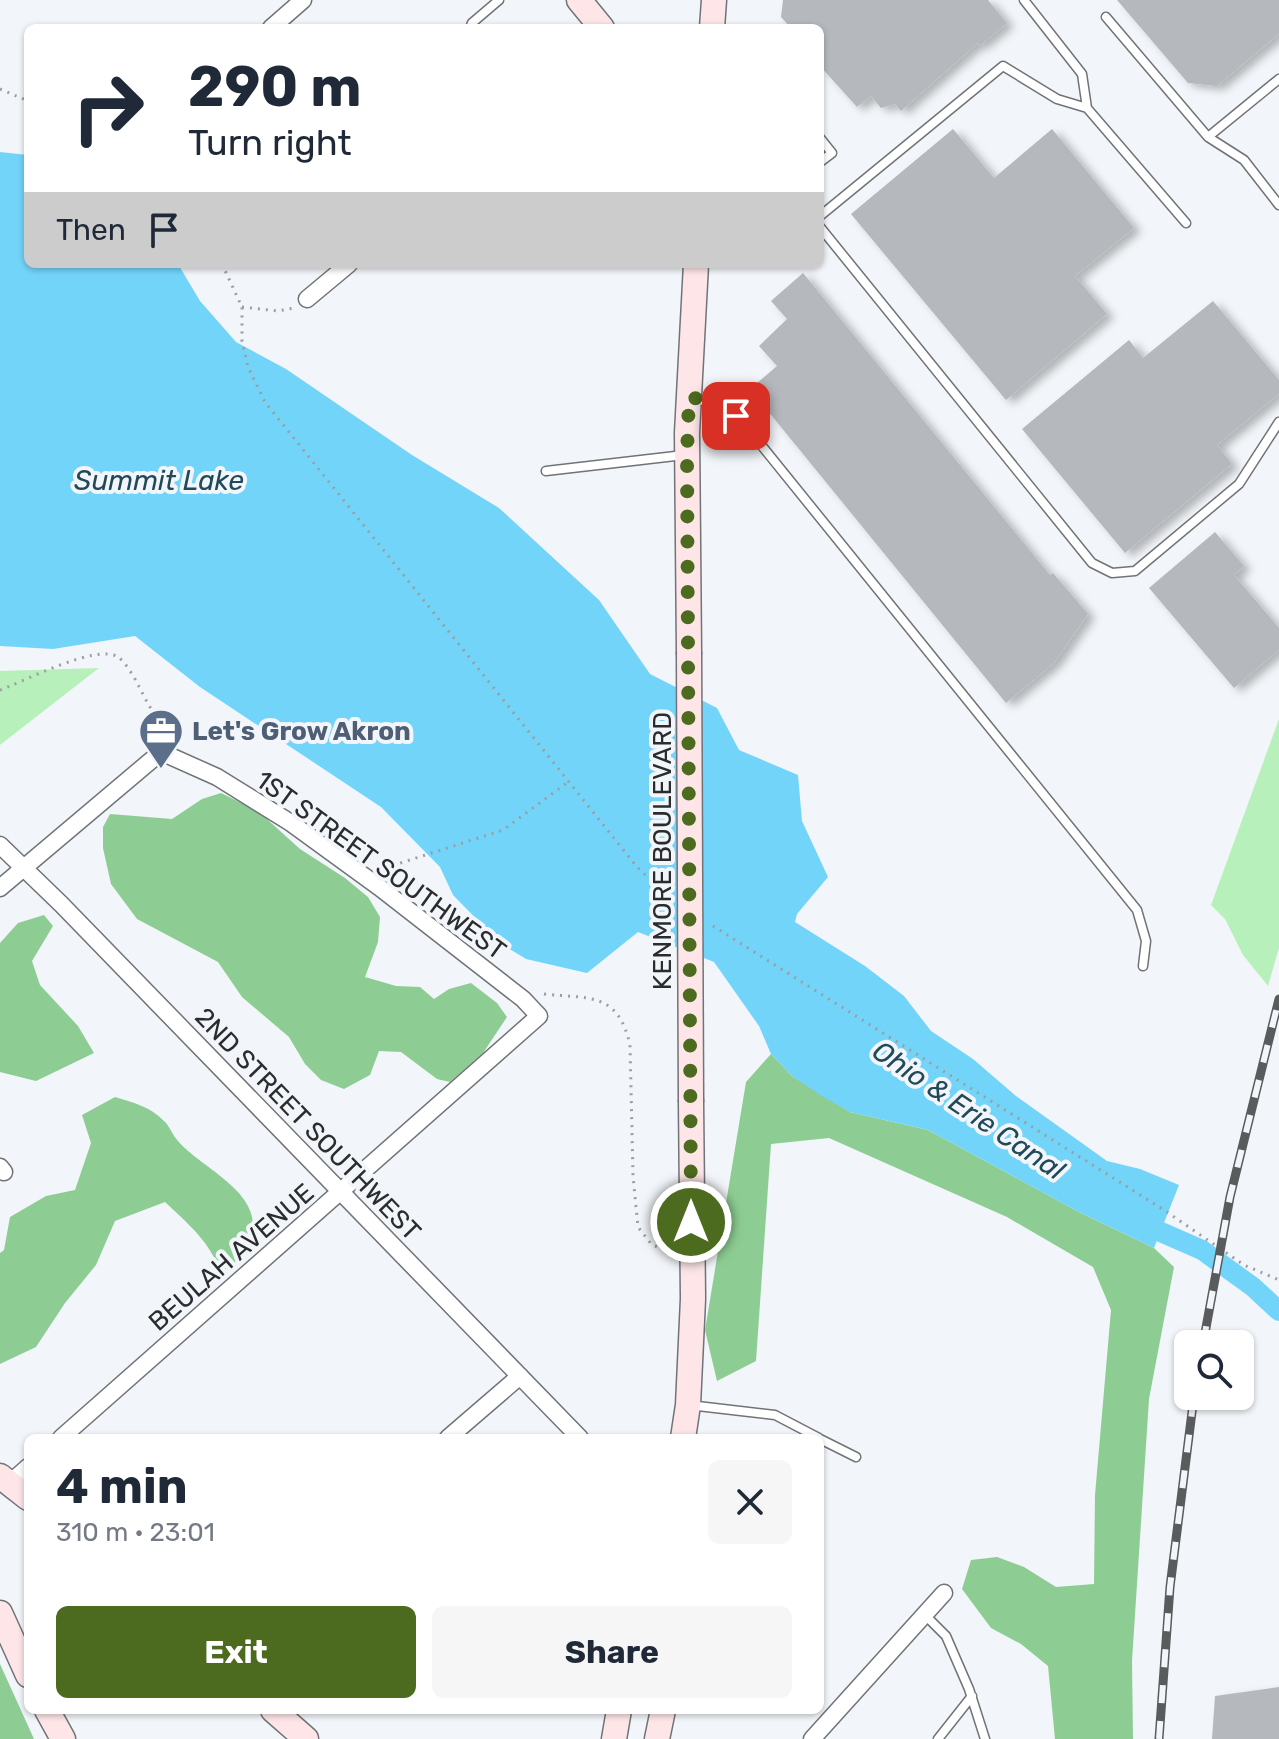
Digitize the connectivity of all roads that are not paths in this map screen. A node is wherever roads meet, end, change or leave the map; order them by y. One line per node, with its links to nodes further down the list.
1 (303, 0): 7 (street)
2 (499, 0): 8 (lane)
3 (579, 0): 9 (main road)
4 (714, 0): 10 (main road)
5 (1024, 0): 12 (lane)
6 (1106, 17): 13 (lane)
7 (276, 24)
8 (472, 24)
9 (599, 24)
10 (712, 24)
11 (1279, 79): 13 (lane)
12 (1087, 108): 17 (lane); 18 (lane)
13 (1208, 137): 16 (lane)
14 (824, 143): 15 (lane)
15 (824, 159)
16 (1279, 205)
17 (824, 213)
18 (1186, 223)
19 (824, 232): 24 (lane)
20 (344, 268): 22 (street)
21 (696, 268): 23 (main road, KENMORE BOULEVARD)
22 (307, 299)
23 (689, 397): 25 (main road, KENMORE BOULEVARD); 30 (lane)
24 (1279, 422)
25 (687, 455): 26 (lane); 34 (main road, KENMORE BOULEVARD, bridge)
26 (546, 471)
27 (0, 845): 28 (street, 2ND STREET SOUTHWEST)
28 (23, 868): 29 (street); 31 (street, 1ST STREET SOUTHWEST); 32 (street, 2ND STREET SOUTHWEST)
29 (0, 888)
30 (1143, 966)
31 (539, 1016): 32 (street, BEULAH AVENUE)
32 (341, 1192): 33 (street, 2ND STREET SOUTHWEST); 35 (street, BEULAH AVENUE)
33 (520, 1376): 36 (street); 37 (street, 2ND STREET SOUTHWEST)
34 (688, 1405): 38 (main road, KENMORE BOULEVARD); 39 (lane)
35 (66, 1434)
36 (453, 1434)
37 (576, 1434)
38 (684, 1434)
39 (811, 1434)
40 (824, 1441): 41 (lane)
41 (856, 1457)
42 (944, 1593): 44 (street)
43 (0, 1613): 45 (main road)
44 (925, 1615): 46 (lane); 57 (street)
45 (24, 1666)
46 (972, 1696): 58 (lane); 59 (lane)
47 (38, 1714): 52 (main road)
48 (49, 1714): 53 (main road)
49 (278, 1714): 54 (main road)
50 (618, 1714): 55 (main road)
51 (662, 1714): 56 (main road)
52 (47, 1739)
53 (63, 1739)
54 (306, 1739)
55 (614, 1739)
56 (657, 1739)
57 (812, 1739)
58 (938, 1739)
59 (985, 1739)

